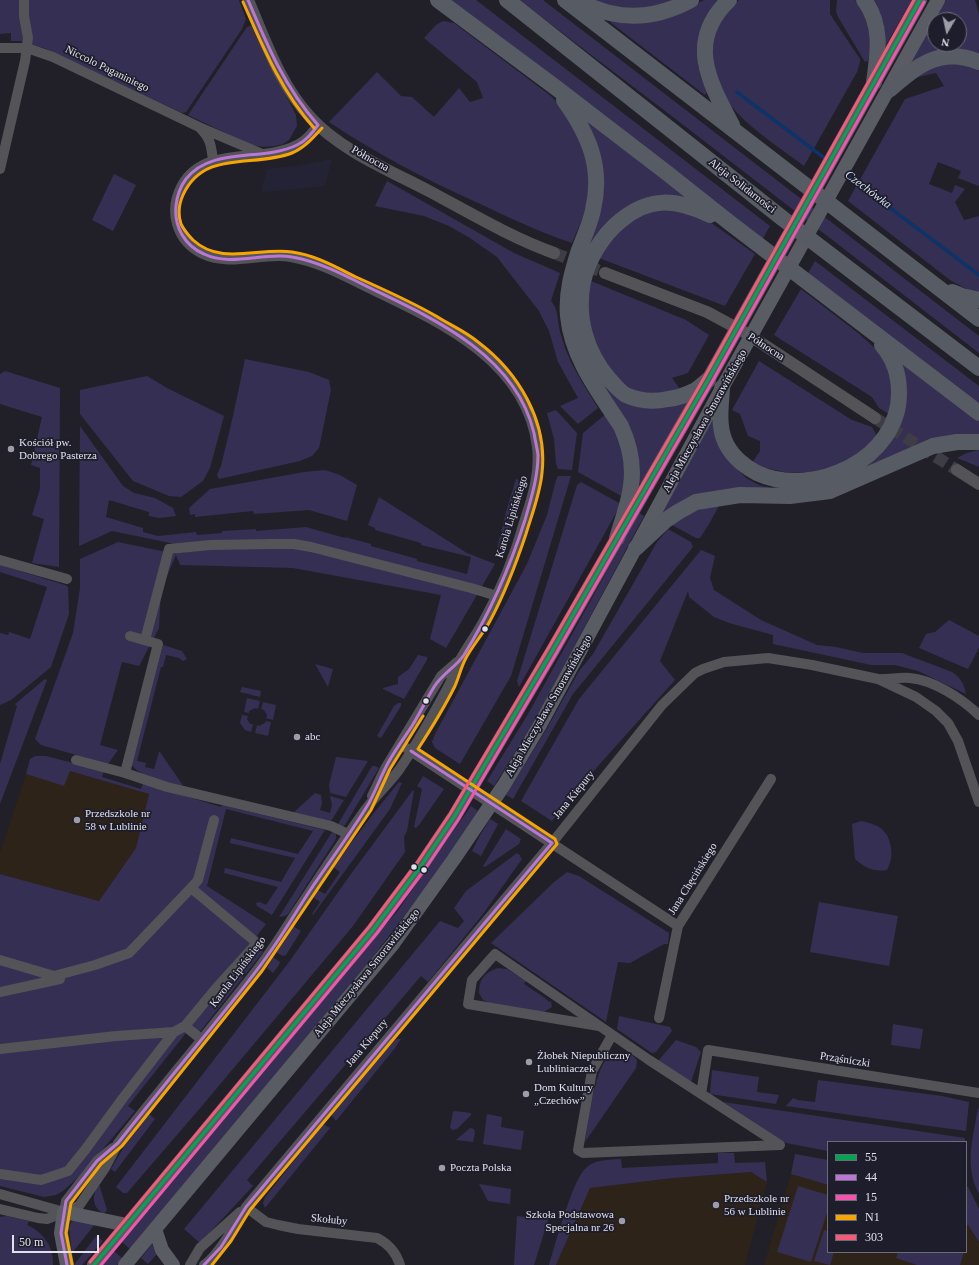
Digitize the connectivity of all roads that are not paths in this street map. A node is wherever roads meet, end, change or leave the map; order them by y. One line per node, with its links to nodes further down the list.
1 (24, 0): 13 (street)
2 (248, 0): 18 (street, Północna)
3 (438, 0): 16 (main road)
4 (507, 0): 31 (main road, Aleja Solidarności)
5 (565, 0): 20 (main road)
6 (570, 0): 7 (main road)
7 (691, 0)
8 (728, 0): 20 (main road)
9 (864, 0): 15 (main road)
10 (920, 0): 15 (main road, Aleja Mieczysława Smorawińskiego)
11 (938, 0): 17 (main road, Aleja Mieczysława Smorawińskiego)
12 (0, 48): 13 (street, Niccolo Paganiniego)
13 (27, 48): 19 (street, Niccolo Paganiniego); 23 (street)
14 (979, 62): 17 (main road)
15 (874, 82): 32 (main road, Aleja Mieczysława Smorawińskiego)
16 (555, 87): 24 (main road); 39 (main road)
17 (889, 90): 33 (main road, Aleja Mieczysława Smorawińskiego)
18 (318, 125): 21 (street, Karola Lipińskiego); 25 (street, Północna)
19 (199, 127): 21 (street, Niccolo Paganiniego); 22 (street, Niccolo Paganiniego)
20 (734, 130): 27 (main road)
21 (262, 154): 22 (street, Karola Lipińskiego)
22 (213, 160): 43 (street, Karola Lipińskiego)
23 (0, 169)
24 (730, 224): 30 (main road); 32 (main road)
25 (554, 253)
26 (604, 273): 35 (street, Północna)
27 (934, 284): 28 (main road); 29 (main road)
28 (979, 300)
29 (979, 319)
30 (864, 326): 33 (main road); 34 (main road)
31 (979, 368)
32 (708, 380): 39 (main road, Aleja Mieczysława Smorawińskiego)
33 (722, 388): 40 (main road, Aleja Mieczysława Smorawińskiego)
34 (979, 413)
35 (875, 418)
36 (979, 442): 40 (main road)
37 (957, 470): 38 (street)
38 (979, 484)
39 (617, 538): 78 (main road, Aleja Mieczysława Smorawińskiego)
40 (636, 548): 79 (main road, Aleja Mieczysława Smorawińskiego)
41 (0, 560): 42 (street)
42 (68, 579)
43 (497, 596): 45 (street); 46 (street, Karola Lipińskiego)
44 (130, 636): 45 (street)
45 (145, 640): 52 (street)
46 (460, 660): 49 (street, Karola Lipińskiego); 50 (street, Karola Lipińskiego)
47 (878, 679): 48 (street); 54 (street, Jana Kiepury); 58 (street, Jana Kiepury)
48 (979, 715)
49 (400, 744): 50 (street, Jana Chęcińskiego); 55 (street, Karola Lipińskiego)
50 (411, 751): 55 (street, Karola Lipińskiego); 58 (street, Jana Chęcińskiego)
51 (76, 760): 52 (street)
52 (125, 772): 57 (street)
53 (771, 779): 60 (street, Jana Chęcińskiego)
54 (979, 802)
55 (367, 807): 57 (street, Karola Lipińskiego)
56 (214, 820): 59 (street)
57 (348, 834): 69 (street, Karola Lipińskiego)
58 (552, 843): 60 (street, Jana Chęcińskiego); 75 (street, Jana Kiepury)
59 (191, 888): 62 (street); 65 (street)
60 (678, 926): 64 (street)
61 (0, 960): 62 (street)
62 (57, 976): 63 (street)
63 (0, 992)
64 (659, 1018)
65 (185, 1026): 67 (street); 69 (street)
66 (599, 1026): 66 (street); 68 (street)
67 (174, 1032): 70 (street); 73 (street)
68 (612, 1035): 72 (street); 72 (street)
69 (201, 1039): 77 (street, Karola Lipińskiego)
70 (0, 1049)
71 (979, 1093): 72 (street, Prząśniczki)
72 (701, 1094)
73 (0, 1174)
74 (0, 1194): 77 (street)
75 (246, 1207): 84 (street, Jana Kiepury); 85 (street, Jana Kiepury); 86 (street, Skołuby)
76 (0, 1209): 77 (street)
77 (64, 1212): 78 (main road); 80 (main road)
78 (128, 1225): 81 (main road, Aleja Mieczysława Smorawińskiego)
79 (155, 1229): 82 (main road, Aleja Mieczysława Smorawińskiego); 83 (main road)
80 (67, 1265)
81 (94, 1265)
82 (125, 1265)
83 (173, 1265)
84 (190, 1265)
85 (204, 1265)
86 (400, 1265)

